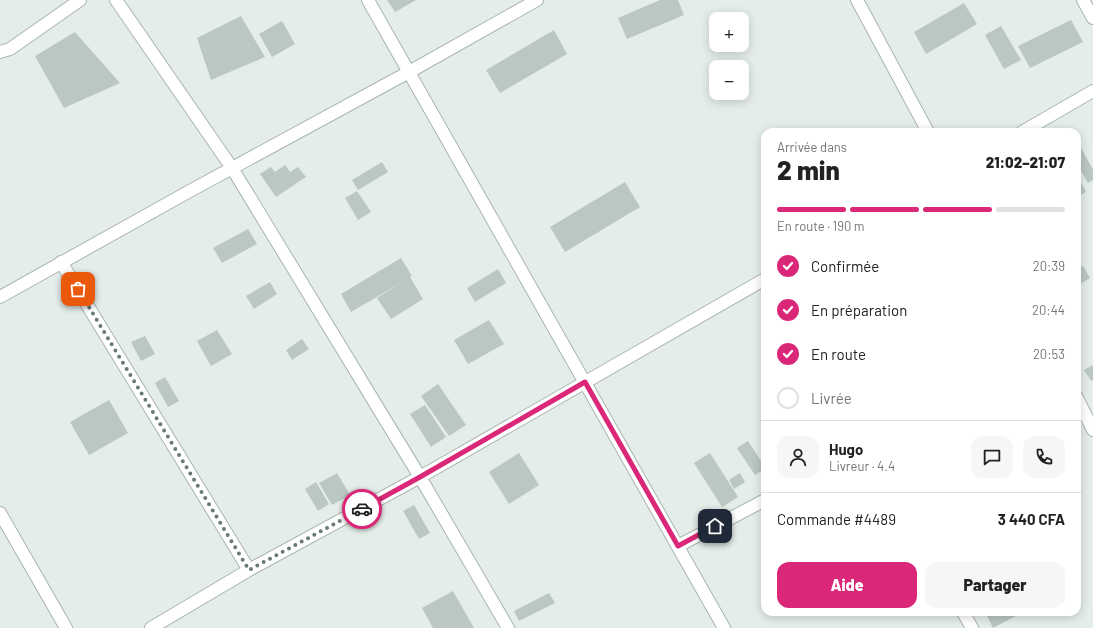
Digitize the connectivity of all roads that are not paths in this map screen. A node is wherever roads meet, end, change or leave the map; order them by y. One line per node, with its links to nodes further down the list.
1 (80, 0): 8 (street)
2 (116, 0): 13 (street)
3 (368, 0): 9 (street)
4 (536, 0): 9 (street)
5 (857, 0): 11 (street)
6 (1083, 0): 7 (street)
7 (1093, 18)
8 (0, 52)
9 (409, 72): 13 (street); 19 (street)
10 (1093, 91): 12 (street)
11 (926, 128)
12 (1029, 128)
13 (232, 168): 14 (street); 22 (street)
14 (61, 262): 17 (street); 26 (street)
15 (761, 281): 19 (street)
16 (0, 286): 17 (street)
17 (15, 288): 18 (street)
18 (0, 297)
19 (585, 382): 22 (street); 25 (street)
20 (1081, 406): 21 (street)
21 (1093, 430)
22 (420, 477): 26 (street); 30 (street)
23 (761, 502): 25 (street)
24 (0, 513): 28 (street)
25 (678, 546): 31 (street)
26 (249, 570): 29 (street)
27 (965, 616): 32 (street)
28 (66, 628)
29 (151, 628)
30 (508, 628)
31 (724, 628)
32 (972, 628)

